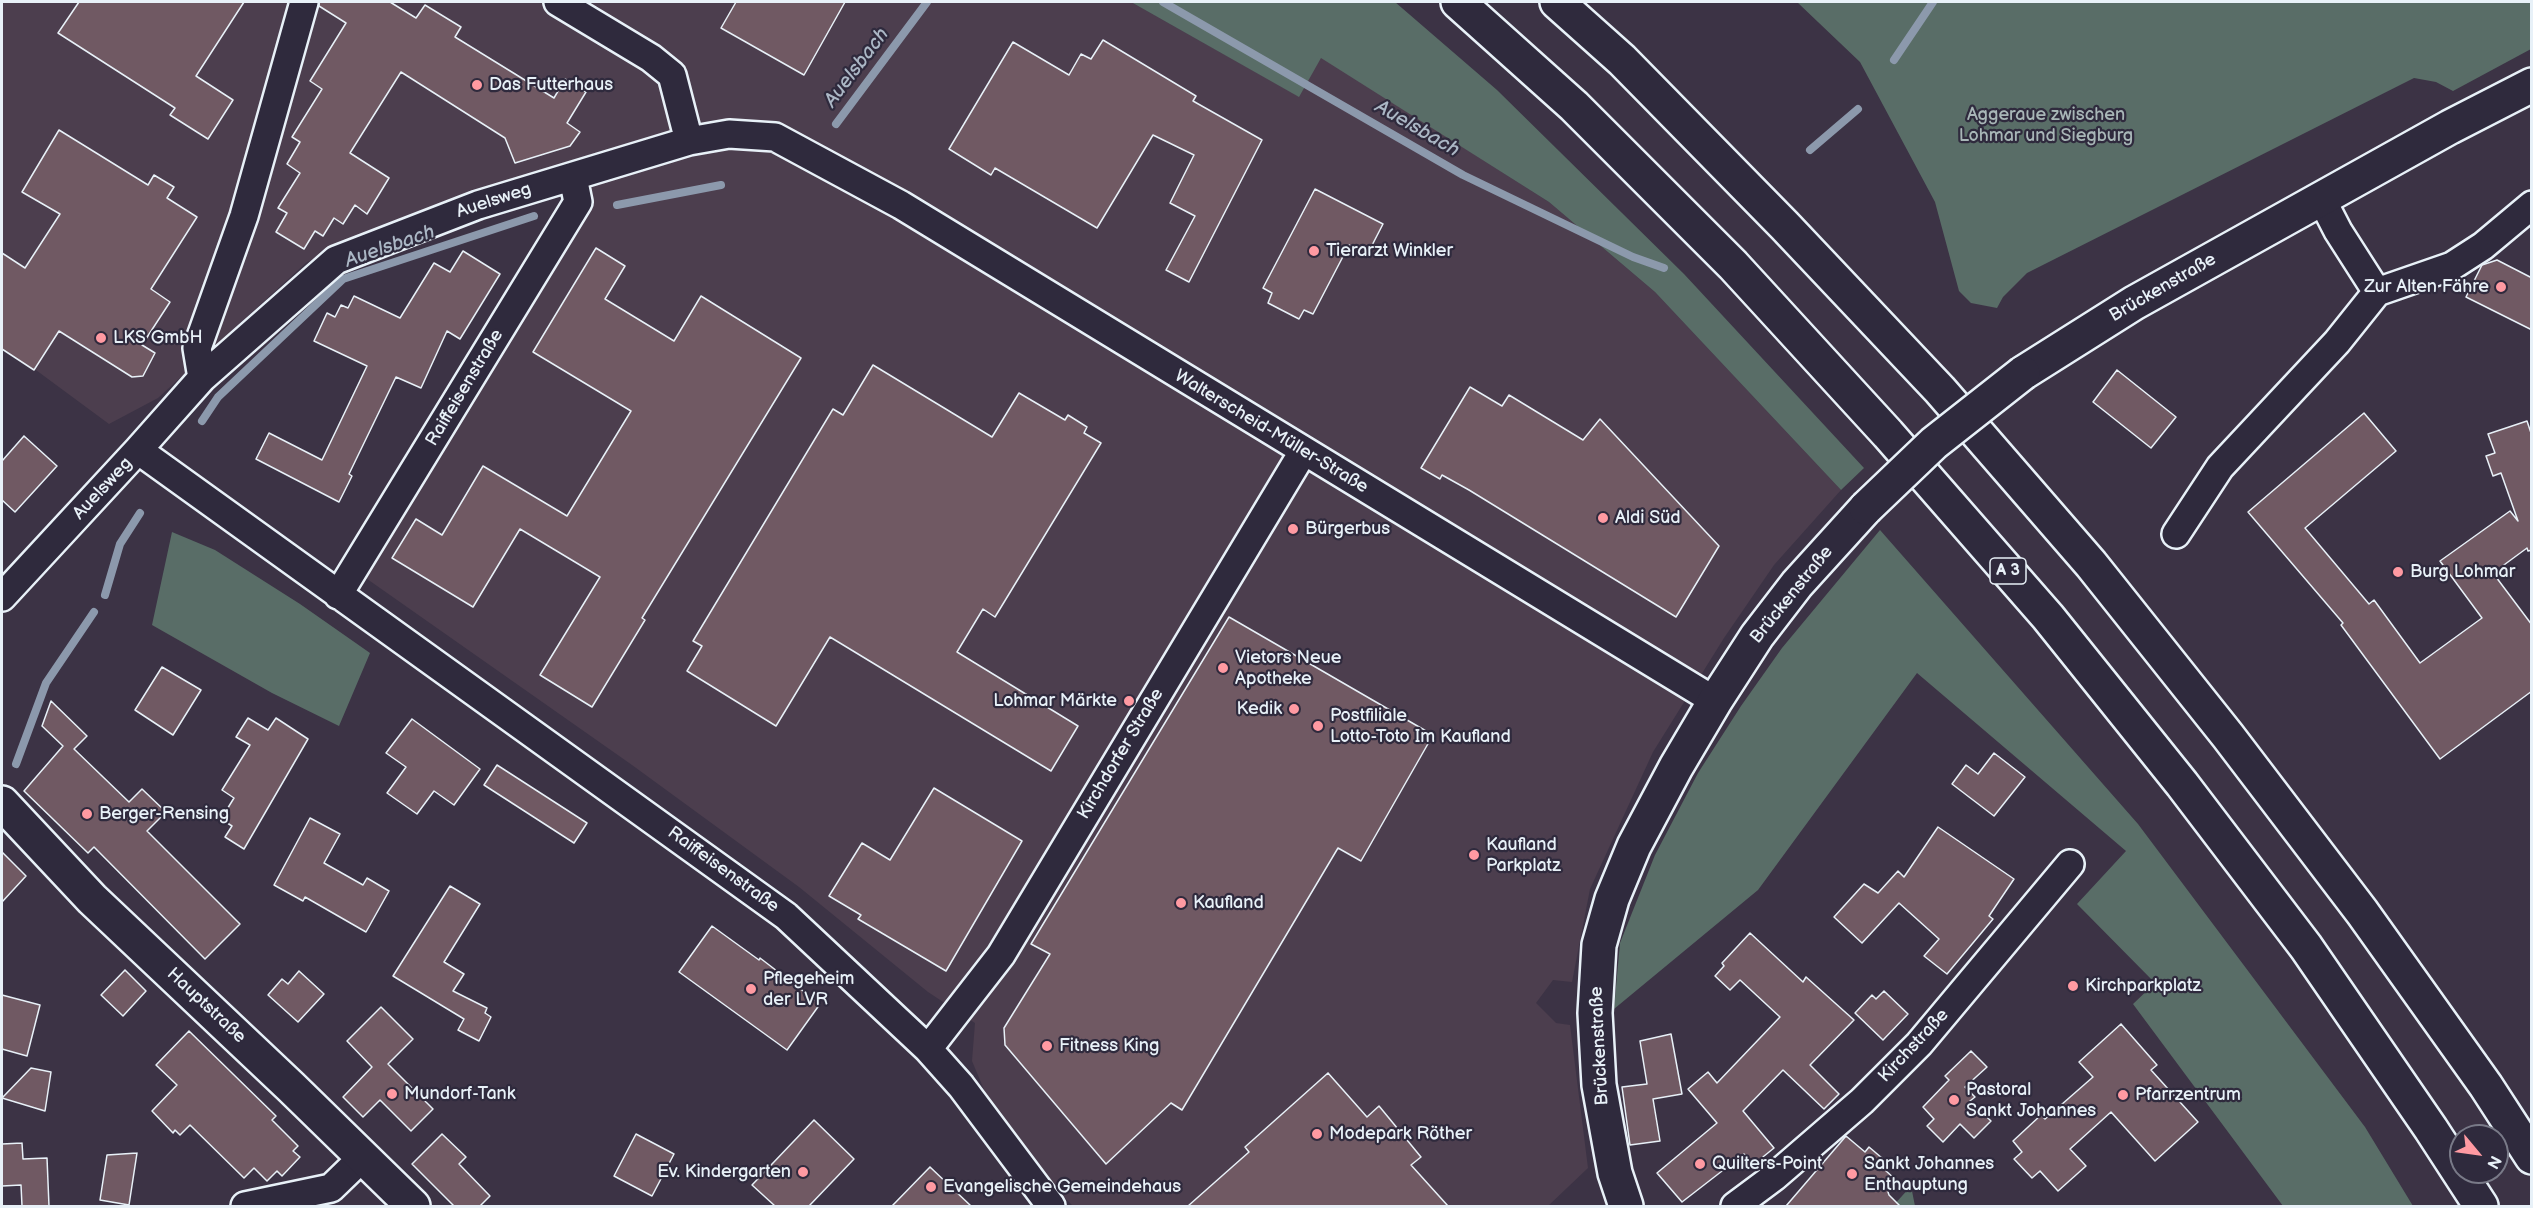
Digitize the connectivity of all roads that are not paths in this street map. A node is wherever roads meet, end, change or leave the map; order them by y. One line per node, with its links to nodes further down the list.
1 (304, 2): 12 (street)
2 (558, 2): 6 (street)
3 (1458, 2): 29 (main road, A 3)
4 (1557, 2): 22 (main road)
5 (2532, 85): 9 (main road, Brückenstraße)
6 (689, 141): 7 (street, Auelsweg); 8 (street, Auelsweg)
7 (828, 164): 14 (street, Walterscheid-Müller-Straße)
8 (573, 177): 12 (street, Auelsweg); 16 (street, Raiffeisenstraße)
9 (2321, 198): 11 (street); 18 (main road, Brückenstraße, bridge)
10 (2532, 205): 11 (street)
11 (2377, 292): 15 (street)
12 (202, 378): 13 (street, Auelsweg)
13 (138, 450): 16 (street, Raiffeisenstraße); 17 (street, Auelsweg)
14 (1303, 452): 18 (street, Walterscheid-Müller-Straße); 21 (street, Kirchdorfer Straße)
15 (2176, 534)
16 (338, 596): 21 (street, Raiffeisenstraße)
17 (2, 597)
18 (1715, 701): 27 (main road, Brückenstraße)
19 (2, 803): 23 (main road, Hauptstraße)
20 (2070, 864): 28 (street, Kirchstraße)
21 (928, 1049): 26 (street, Raiffeisenstraße)
22 (2532, 1157)
23 (362, 1158): 24 (street); 25 (main road, Hauptstraße)
24 (245, 1206)
25 (413, 1206)
26 (1051, 1206)
27 (1626, 1206)
28 (1735, 1206)
29 (2481, 1206)

